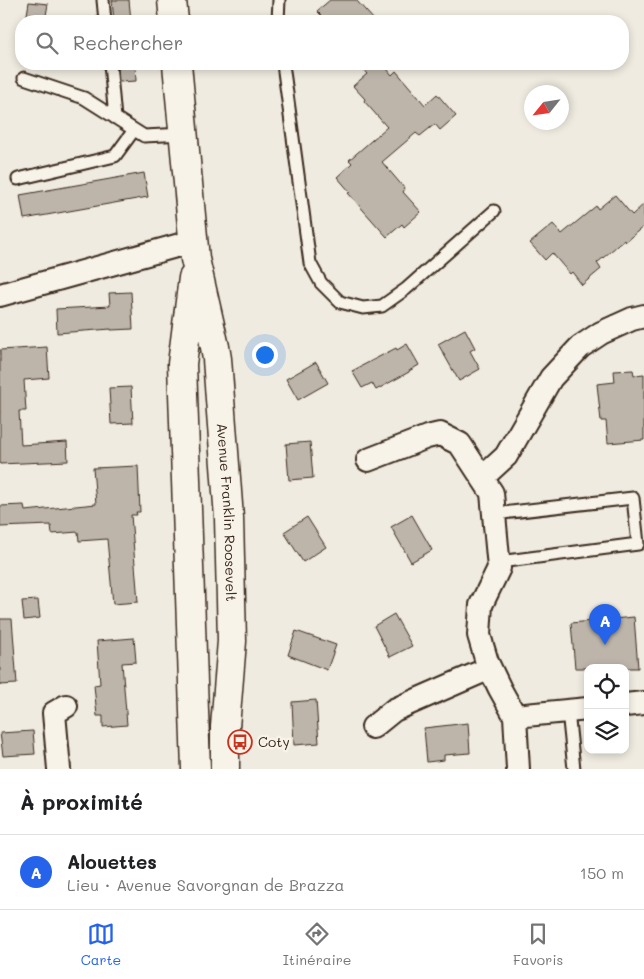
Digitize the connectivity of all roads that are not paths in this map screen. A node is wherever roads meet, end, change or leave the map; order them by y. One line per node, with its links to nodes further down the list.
1 (103, 0): 4 (lane)
2 (172, 0): 5 (street)
3 (279, 0): 6 (lane)
4 (104, 15)
5 (173, 15)
6 (278, 15)
7 (111, 70): 11 (lane)
8 (179, 70): 13 (street, Avenue Franklin Roosevelt)
9 (284, 70): 15 (lane)
10 (24, 78): 11 (lane)
11 (115, 118): 12 (lane)
12 (134, 130): 13 (lane); 14 (lane)
13 (184, 134): 16 (street, Avenue Franklin Roosevelt)
14 (18, 178)
15 (494, 211)
16 (195, 250): 17 (street); 31 (street, Avenue Franklin Roosevelt); 32 (street, Avenue Franklin Roosevelt)
17 (0, 295)
18 (644, 316): 20 (street)
19 (368, 460): 20 (street)
20 (482, 478): 21 (street)
21 (494, 514): 22 (street); 22 (lane)
22 (499, 562): 23 (street)
23 (490, 668): 28 (street); 29 (street)
24 (644, 703): 25 (street)
25 (629, 705)
26 (66, 706): 30 (street)
27 (578, 710): 28 (street); 34 (lane)
28 (515, 716): 33 (street)
29 (373, 727)
30 (59, 769)
31 (196, 769)
32 (225, 769)
33 (518, 769)
34 (574, 769)

